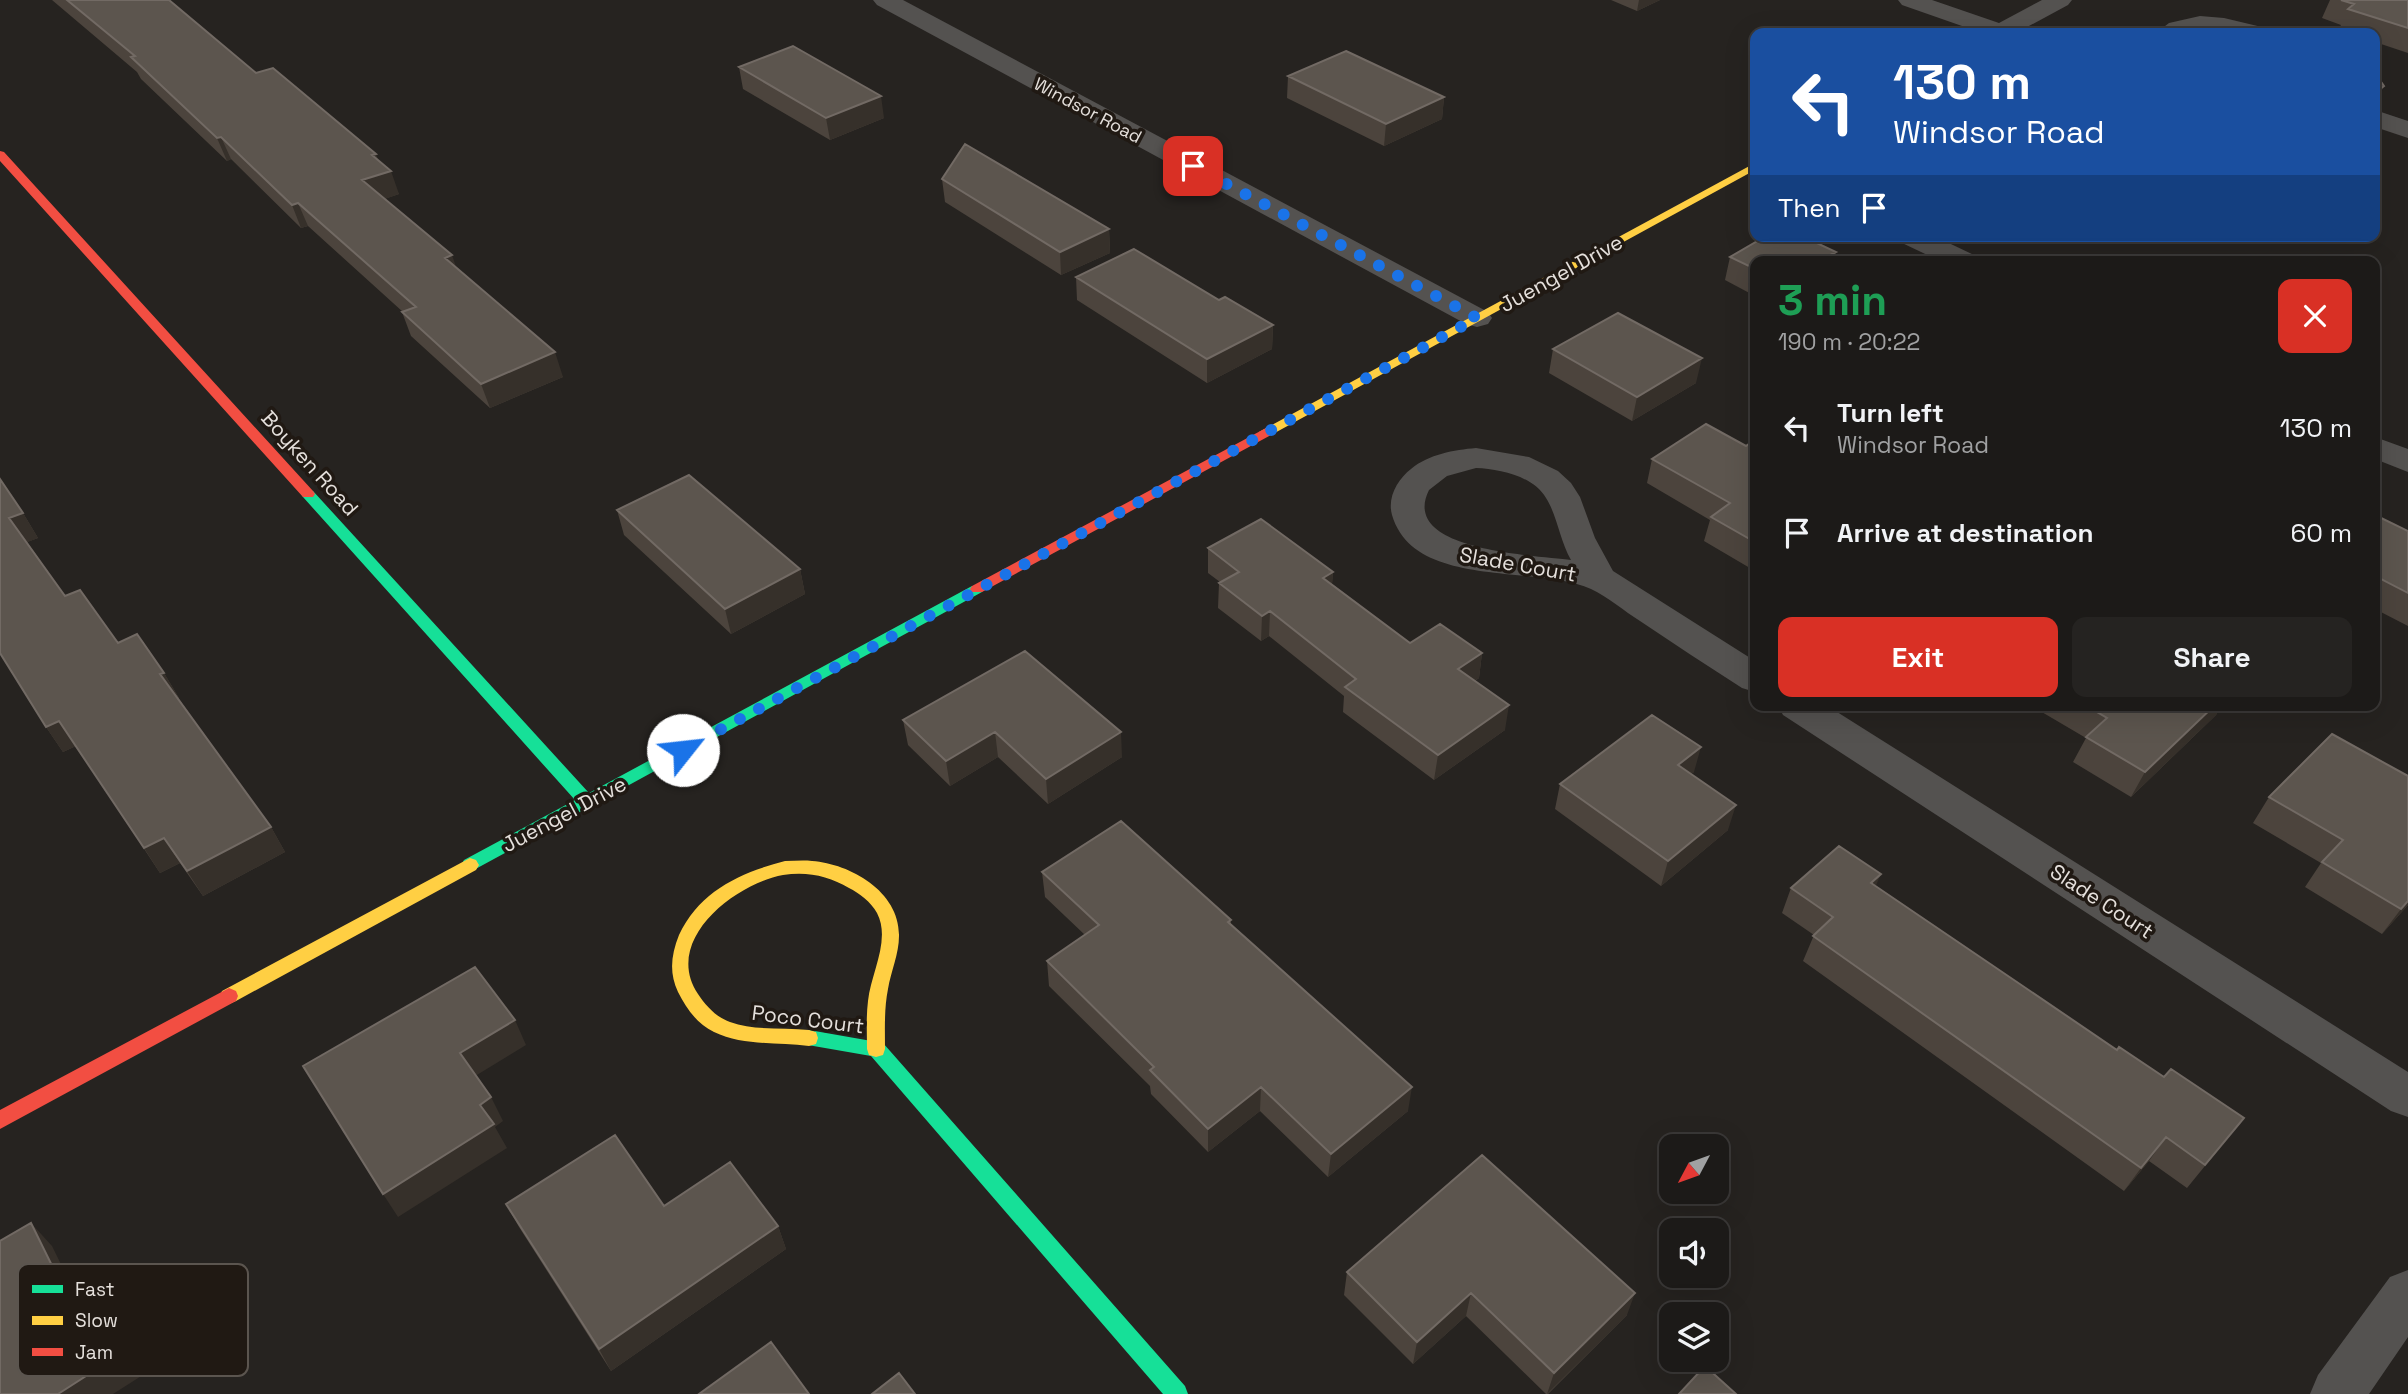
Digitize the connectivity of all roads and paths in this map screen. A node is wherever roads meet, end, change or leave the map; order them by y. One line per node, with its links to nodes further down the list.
1 (885, 0): 14 (street, Windsor Road)
2 (1910, 0): 4 (street)
3 (2060, 0): 5 (street)
4 (1986, 28)
5 (2009, 28)
6 (2177, 28): 7 (street)
7 (2233, 28)
8 (2380, 120): 9 (street)
9 (2408, 130)
10 (0, 155): 20 (street, Boyken Road)
11 (1750, 169): 14 (street, Juengel Drive)
12 (1923, 242): 13 (street)
13 (1953, 256)
14 (1477, 318): 20 (street, Juengel Drive)
15 (2380, 449): 16 (street)
16 (2408, 462)
17 (1600, 579): 17 (street, Slade Court); 18 (street, Slade Court)
18 (1750, 676)
19 (1806, 711): 22 (street, Slade Court)
20 (587, 802): 23 (street, Juengel Drive)
21 (876, 1049): 21 (street, Poco Court); 25 (street, Poco Court)
22 (2408, 1097)
23 (0, 1120)
24 (2408, 1294): 26 (street)
25 (1177, 1394)
26 (2337, 1394)

